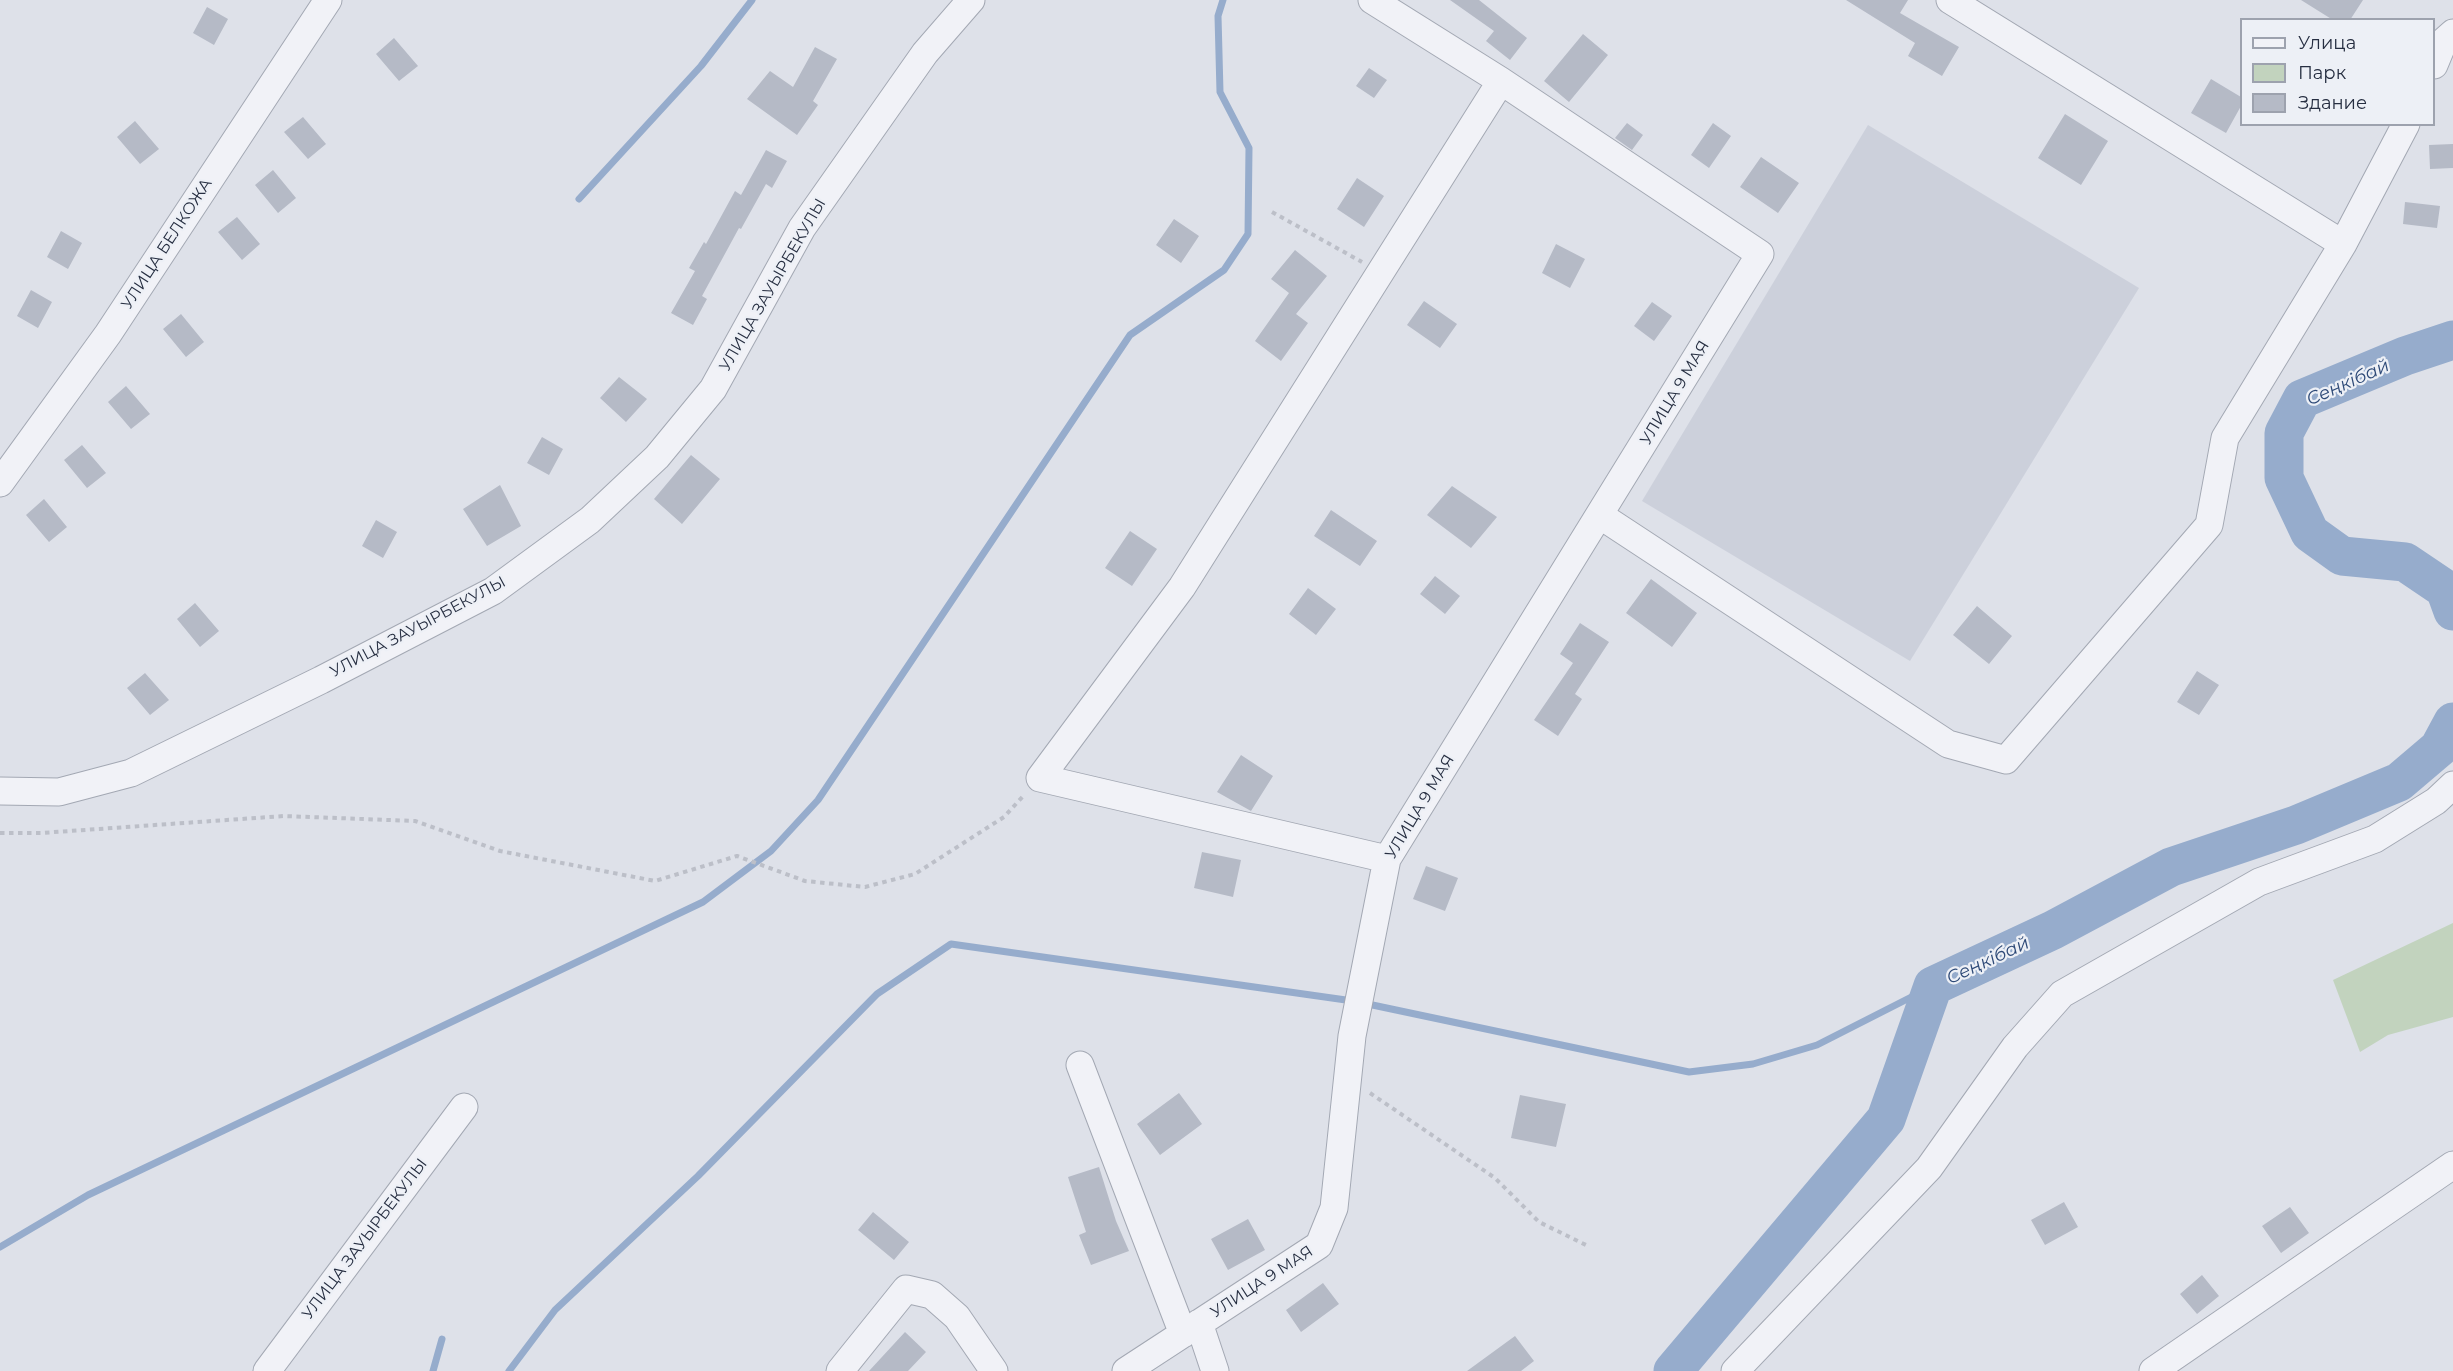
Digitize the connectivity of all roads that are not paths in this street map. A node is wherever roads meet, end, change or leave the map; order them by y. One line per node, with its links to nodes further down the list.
1 (328, 0): 10 (street, УЛИЦА БЕЛКОЖА)
2 (971, 0): 13 (street, УЛИЦА ЗАУЫРБЕКУЛЫ)
3 (1372, 0): 7 (street)
4 (1950, 0): 9 (street)
5 (2453, 33): 6 (street)
6 (2435, 61)
7 (1501, 81): 11 (street, УЛИЦА 9 МАЯ); 14 (street)
8 (2405, 126): 9 (street)
9 (2343, 244): 11 (street)
10 (0, 483)
11 (1600, 516): 14 (street, УЛИЦА 9 МАЯ)
12 (2453, 785): 24 (street)
13 (0, 791)
14 (1387, 859): 18 (street, УЛИЦА 9 МАЯ)
15 (1080, 1065): 18 (street)
16 (464, 1107): 19 (street, УЛИЦА ЗАУЫРБЕКУЛЫ)
17 (2453, 1165): 25 (street)
18 (1191, 1329): 22 (street, УЛИЦА 9 МАЯ); 23 (street)
19 (267, 1371)
20 (840, 1371): 21 (street)
21 (994, 1371)
22 (1126, 1371)
23 (1215, 1371)
24 (1736, 1371)
25 (2153, 1371)

